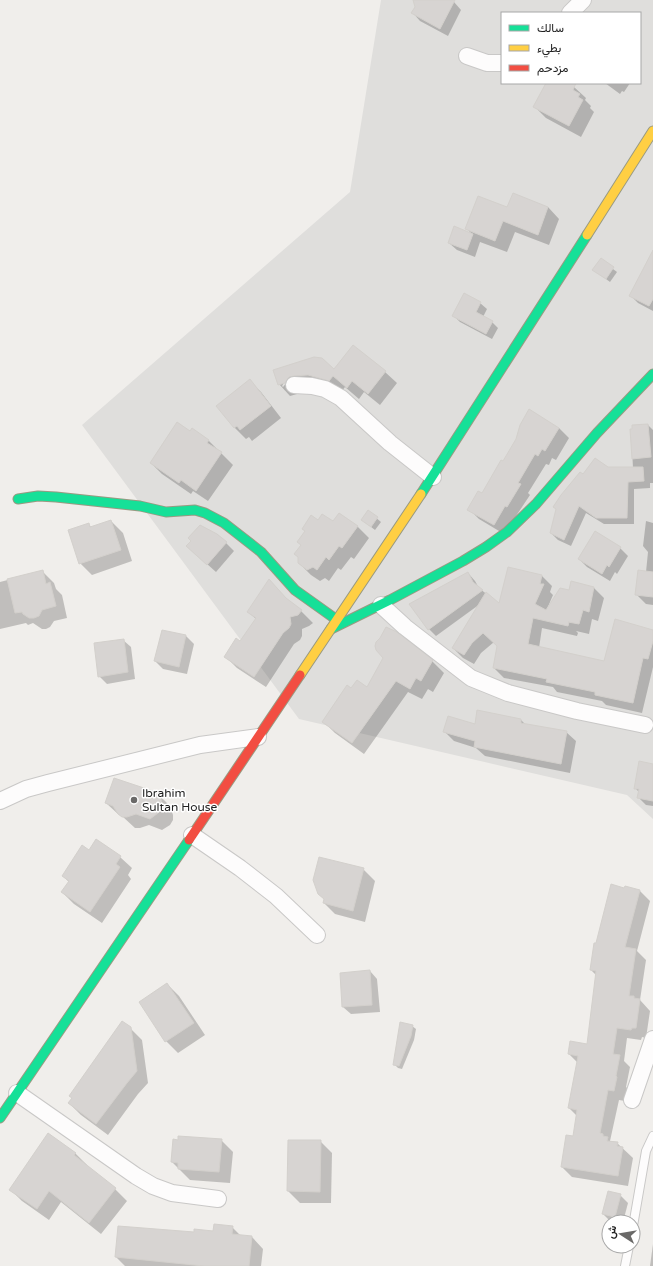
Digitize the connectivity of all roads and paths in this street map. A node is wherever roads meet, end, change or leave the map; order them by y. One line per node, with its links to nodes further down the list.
1 (583, 0): 2 (street)
2 (571, 12)
3 (467, 56): 4 (street)
4 (501, 63)
5 (653, 131): 8 (street)
6 (653, 374): 10 (street)
7 (294, 385): 8 (street)
8 (432, 477): 11 (street)
9 (18, 498): 11 (street)
10 (381, 605): 12 (street); 13 (street)
11 (337, 620): 12 (street)
12 (330, 630): 14 (street)
13 (645, 724)
14 (258, 737): 15 (street); 16 (street)
15 (0, 801)
16 (192, 835): 17 (street); 19 (street)
17 (317, 935)
18 (653, 1039): 20 (street)
19 (17, 1093): 21 (street); 23 (street)
20 (632, 1100)
21 (0, 1118)
22 (653, 1136): 24 (lane)
23 (218, 1199)
24 (635, 1214)
25 (627, 1254): 26 (lane)
26 (625, 1266)

